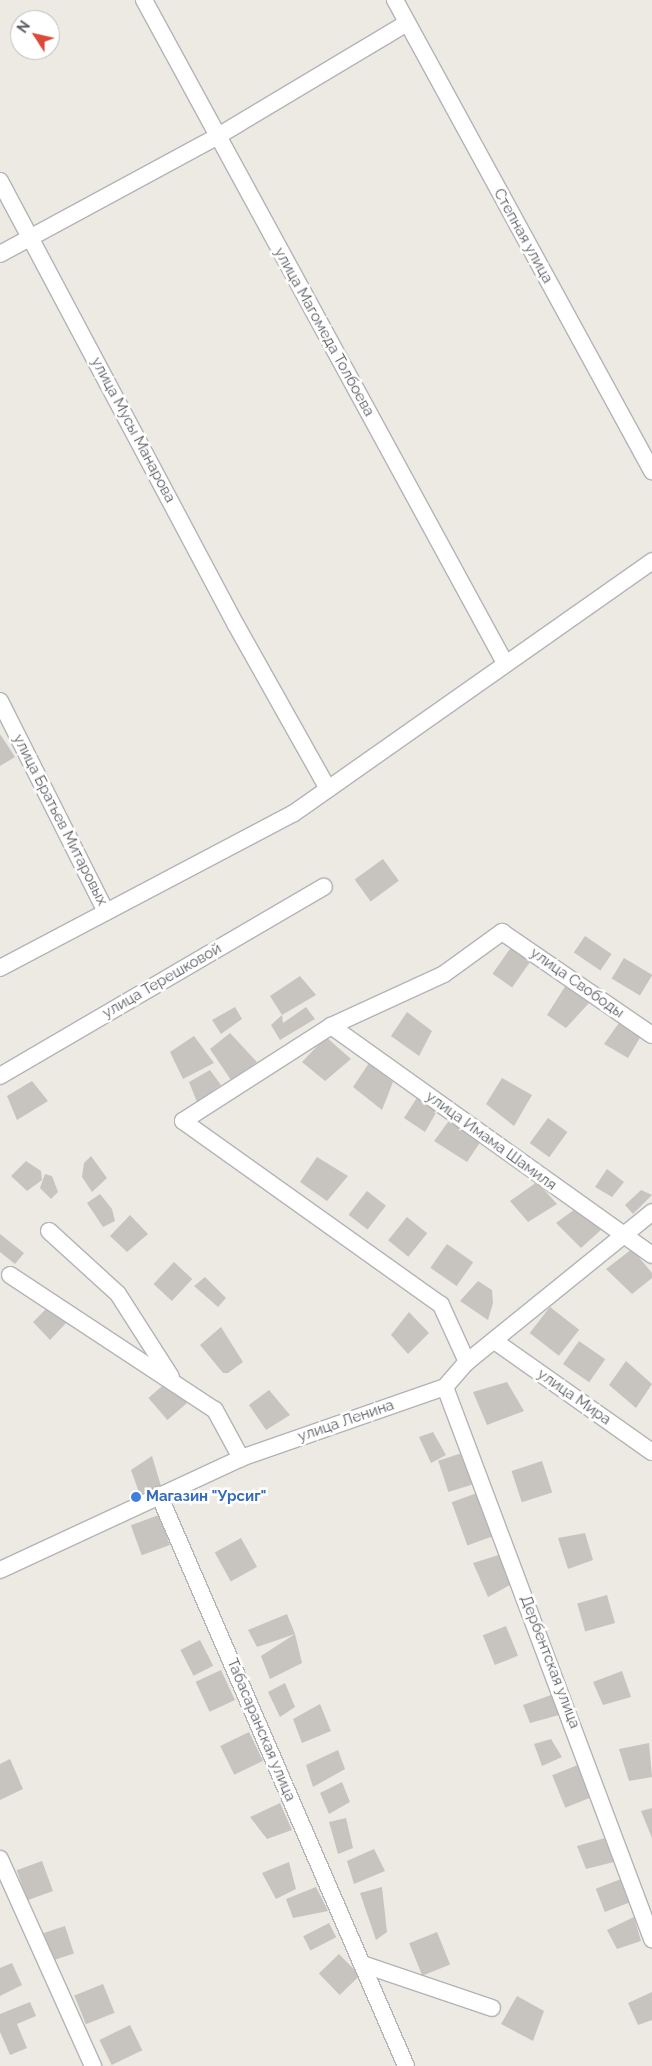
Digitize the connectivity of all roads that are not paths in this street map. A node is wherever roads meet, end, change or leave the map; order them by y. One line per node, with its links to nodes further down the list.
1 (144, 0): 4 (street, улица Магомеда Толбоева)
2 (395, 0): 3 (street, Степная улица)
3 (407, 23): 4 (street); 8 (street, Степная улица)
4 (218, 136): 6 (street); 10 (street, улица Магомеда Толбоева)
5 (0, 181): 6 (street, улица Мусы Манарова)
6 (30, 236): 7 (street); 12 (street, улица Мусы Манарова)
7 (0, 254)
8 (652, 472)
9 (652, 561): 10 (street)
10 (505, 663): 12 (street)
11 (0, 701): 14 (street, улица Братьев Митаровых)
12 (328, 789): 14 (street)
13 (324, 887): 18 (street, улица Терешковой)
14 (106, 912): 15 (street)
15 (0, 968)
16 (331, 1026): 17 (street, улица Свободы); 21 (street, улица Имама Шамиля); 25 (street)
17 (652, 1035)
18 (0, 1076)
19 (652, 1212): 21 (street, улица Ленина)
20 (49, 1231): 26 (street)
21 (624, 1236): 22 (street, улица Имама Шамиля); 24 (street, улица Ленина)
22 (652, 1255)
23 (10, 1276): 26 (street)
24 (496, 1342): 25 (street, улица Ленина); 28 (street, улица Мира)
25 (467, 1362): 27 (street, улица Ленина)
26 (174, 1381): 29 (street)
27 (444, 1387): 29 (street, улица Ленина); 33 (street, Дербентская улица)
28 (652, 1452)
29 (241, 1458): 30 (street, улица Ленина)
30 (159, 1495): 31 (street, улица Ленина); 34 (street, Табасаранская улица)
31 (0, 1570)
32 (0, 1859): 36 (street)
33 (652, 1939)
34 (362, 1964): 35 (street); 37 (street, Табасаранская улица)
35 (492, 2008)
36 (93, 2066)
37 (406, 2066)

